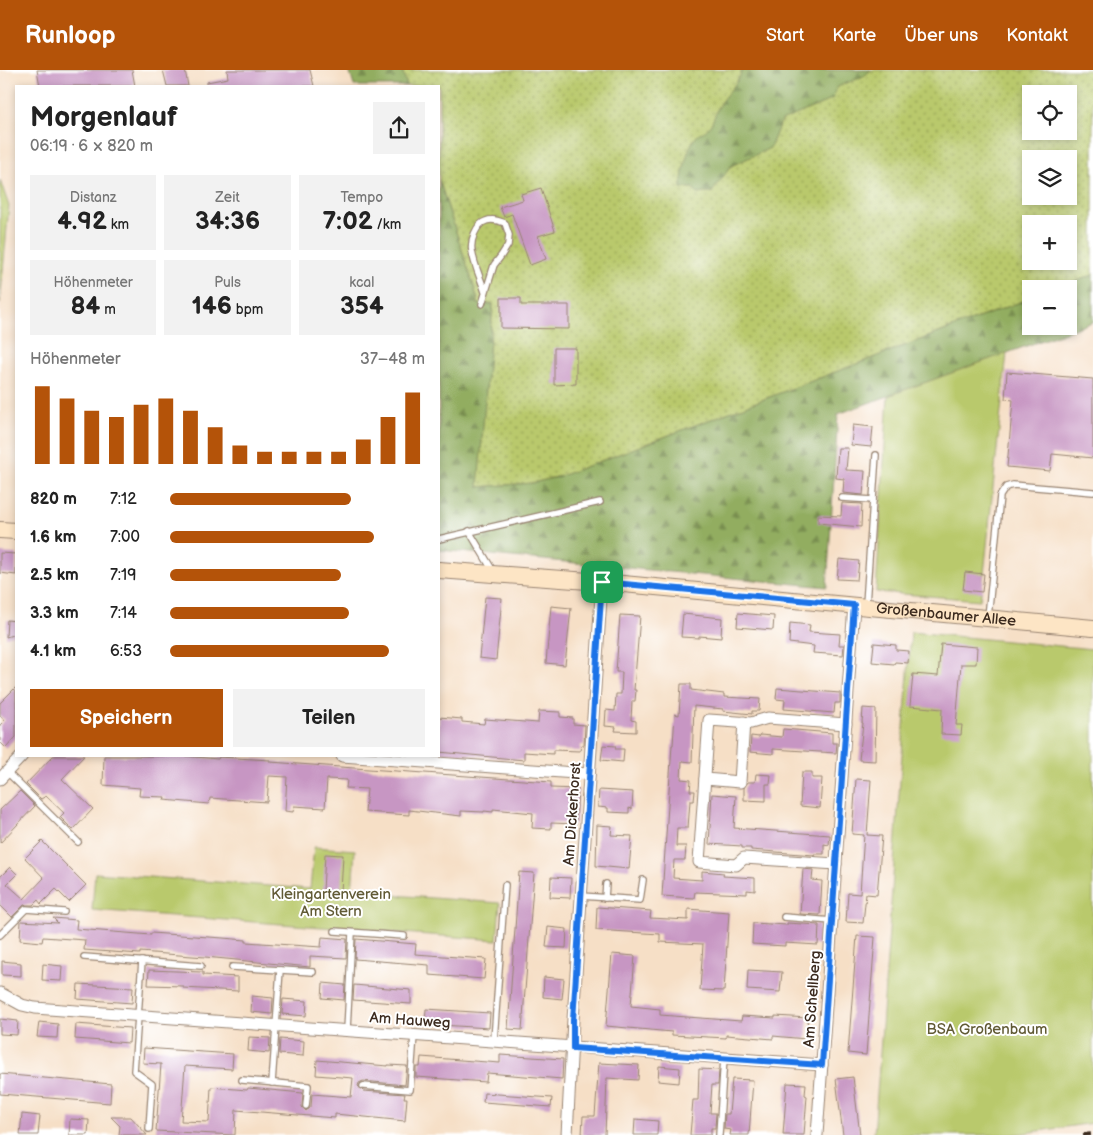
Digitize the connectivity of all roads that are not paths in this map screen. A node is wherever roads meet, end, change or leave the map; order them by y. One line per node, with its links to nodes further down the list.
1 (485, 292): 1 (lane); 2 (lane)
2 (482, 304)
3 (876, 455): 6 (lane)
4 (1093, 492): 16 (lane)
5 (842, 498): 6 (lane)
6 (873, 500): 15 (lane)
7 (600, 502): 10 (lane)
8 (0, 530): 9 (main road)
9 (15, 531)
10 (469, 531): 11 (lane); 13 (lane)
11 (440, 539)
12 (440, 570): 13 (main road, Großenbaumer Allee)
13 (496, 575): 14 (main road, Großenbaumer Allee)
14 (602, 582): 15 (main road, Großenbaumer Allee); 22 (street, Am Dickerhorst)
15 (860, 606): 16 (main road, Großenbaumer Allee); 19 (street, Am Schellberg)
16 (988, 617): 17 (main road, Großenbaumer Allee)
17 (1093, 628)
18 (744, 722): 19 (street); 24 (street); 24 (street)
19 (846, 724): 26 (street, Am Schellberg)
20 (21, 757): 23 (street)
21 (356, 757): 22 (street)
22 (590, 774): 30 (street, Am Dickerhorst)
23 (3, 776): 25 (lane)
24 (705, 779): 26 (street)
25 (78, 842)
26 (836, 864): 34 (street, Am Schellberg)
27 (643, 880): 31 (lane)
28 (606, 884): 31 (lane)
29 (505, 885): 50 (lane)
30 (581, 896): 31 (lane); 51 (street, Am Dickerhorst)
31 (605, 898)
32 (64, 912): 37 (lane)
33 (784, 917): 34 (lane)
34 (832, 921): 53 (street, Am Schellberg)
35 (335, 931): 36 (lane)
36 (352, 933): 38 (lane); 48 (lane)
37 (0, 935)
38 (404, 936)
39 (84, 957): 40 (lane)
40 (142, 961): 41 (lane); 46 (lane)
41 (201, 966)
42 (232, 967): 43 (lane)
43 (280, 970): 44 (lane); 47 (lane)
44 (313, 972)
45 (0, 993): 46 (street, Am Hauweg)
46 (138, 1015): 47 (street, Am Hauweg); 58 (lane)
47 (276, 1025): 48 (street, Am Hauweg); 55 (lane)
48 (347, 1030): 49 (street, Am Hauweg)
49 (414, 1035): 50 (street, Am Hauweg); 56 (lane)
50 (494, 1040): 51 (street, Am Hauweg)
51 (573, 1048): 52 (street, Am Hauweg); 59 (street, Am Dickerhorst)
52 (724, 1058): 53 (street, Am Hauweg); 60 (lane)
53 (822, 1065): 61 (street, Am Schellberg)
54 (242, 1080): 55 (lane)
55 (272, 1083): 57 (lane)
56 (363, 1086)
57 (306, 1106)
58 (149, 1130)
59 (567, 1135)
60 (719, 1135)
61 (817, 1135)

